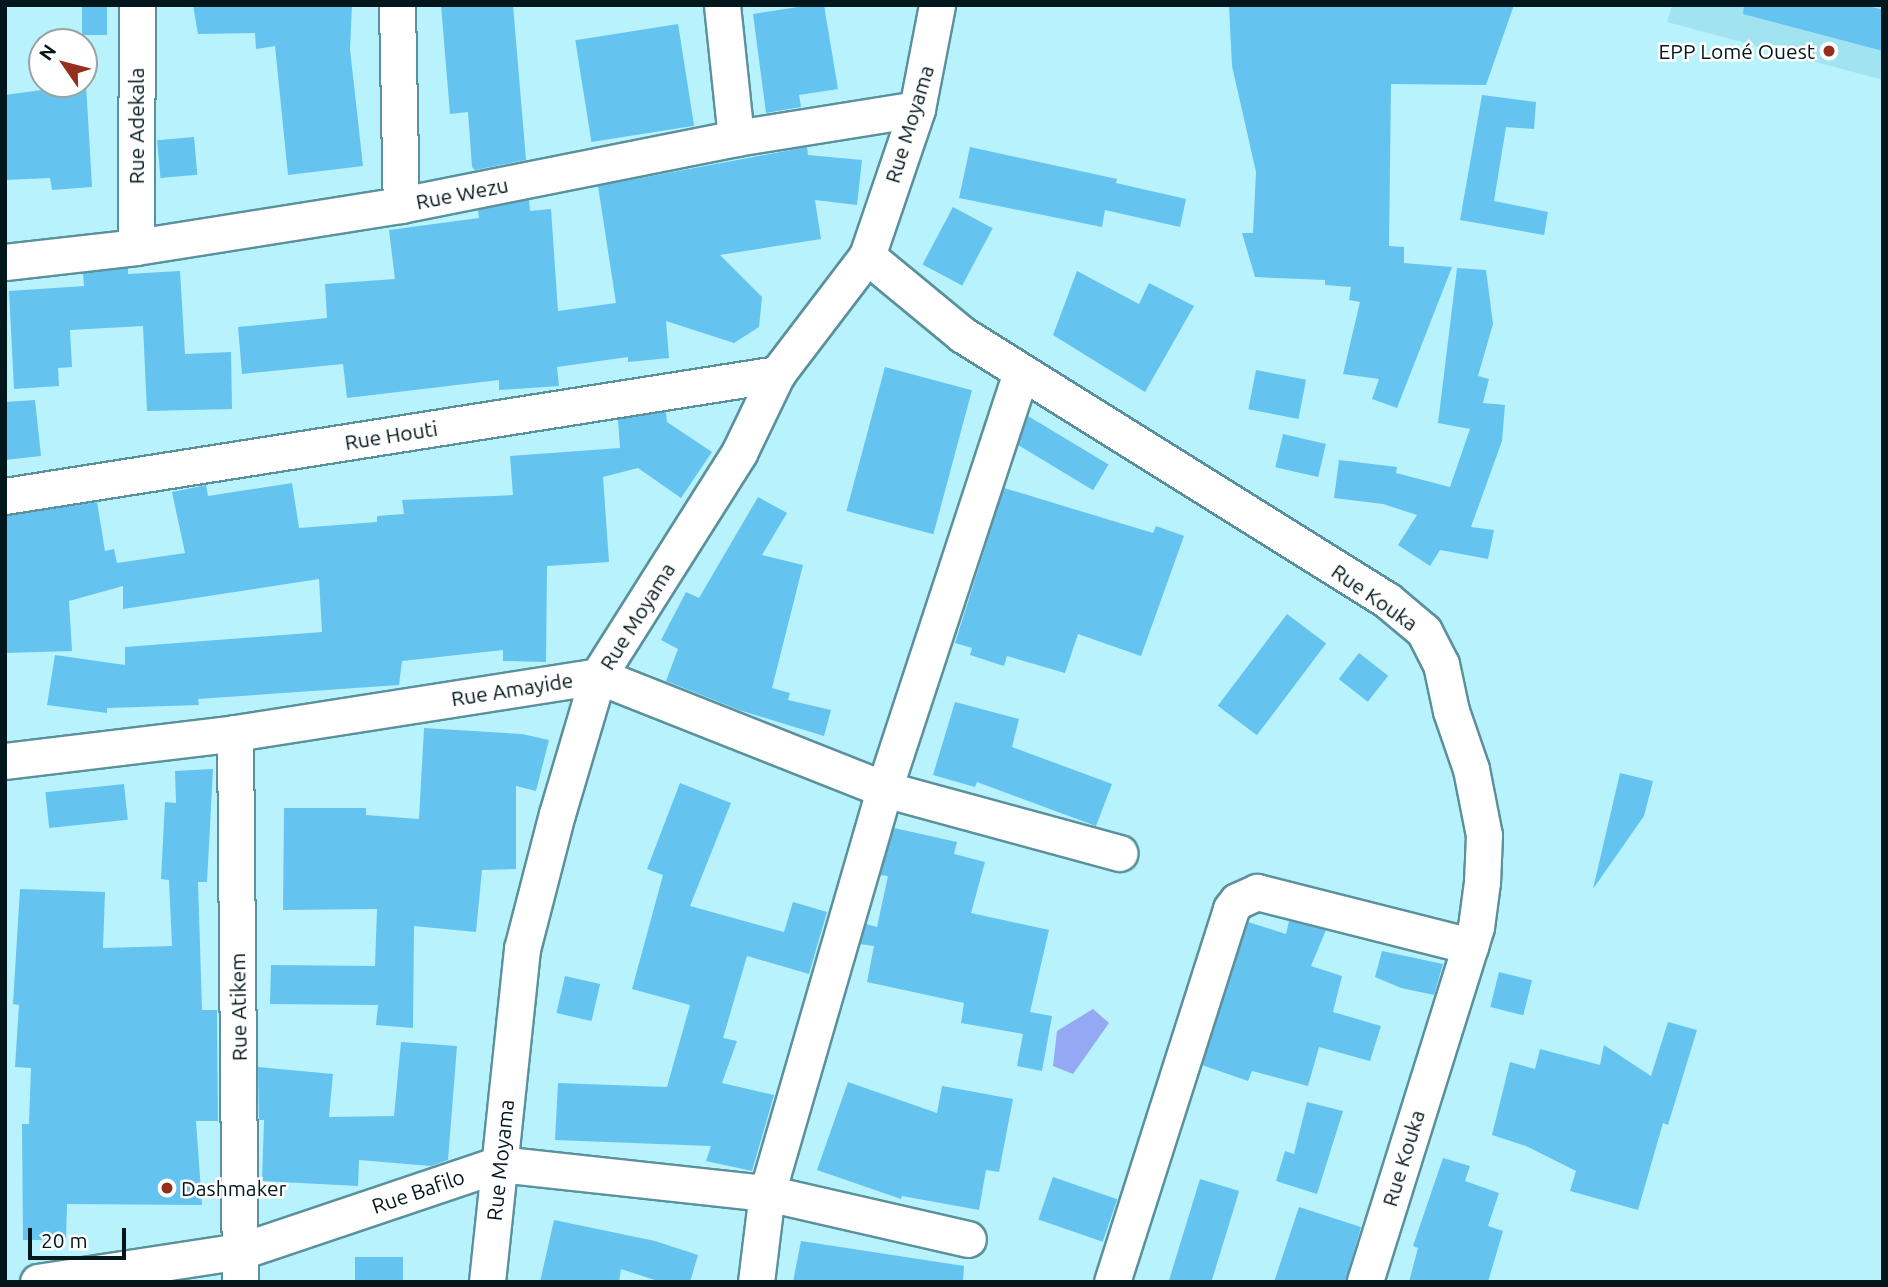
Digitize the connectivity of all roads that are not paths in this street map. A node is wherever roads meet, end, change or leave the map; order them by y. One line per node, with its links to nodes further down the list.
1 (137, 5): 8 (street, Rue Adekala)
2 (397, 5): 7 (street)
3 (722, 5): 6 (street)
4 (937, 5): 5 (street, Rue Moyama)
5 (917, 109): 6 (street, Rue Wezu); 9 (street, Rue Moyama)
6 (736, 138): 7 (street, Rue Wezu)
7 (401, 205): 8 (street, Rue Wezu)
8 (136, 247): 10 (street, Rue Wezu)
9 (867, 256): 11 (street, Rue Kouka); 12 (street, Rue Moyama)
10 (5, 262)
11 (1021, 372): 17 (street); 19 (street, Rue Kouka)
12 (777, 374): 13 (street, Rue Houti); 14 (street, Rue Moyama)
13 (5, 496)
14 (598, 676): 15 (street, Rue Amayide); 17 (street, Rue Amayide); 20 (street, Rue Moyama)
15 (235, 733): 16 (street, Rue Amayide); 23 (street, Rue Atikem)
16 (5, 761)
17 (884, 789): 18 (street, Rue Amayide); 21 (street)
18 (1119, 853)
19 (1470, 946): 27 (street); 28 (street, Rue Kouka)
20 (499, 1164): 21 (street, Rue Bafilo); 23 (street, Rue Bafilo); 25 (street, Rue Moyama)
21 (767, 1193): 22 (street, Rue Bafilo); 26 (street)
22 (968, 1239)
23 (241, 1266): 24 (street, Rue Bafilo)
24 (38, 1282)
25 (487, 1282)
26 (756, 1282)
27 (1112, 1282)
28 (1365, 1282)

